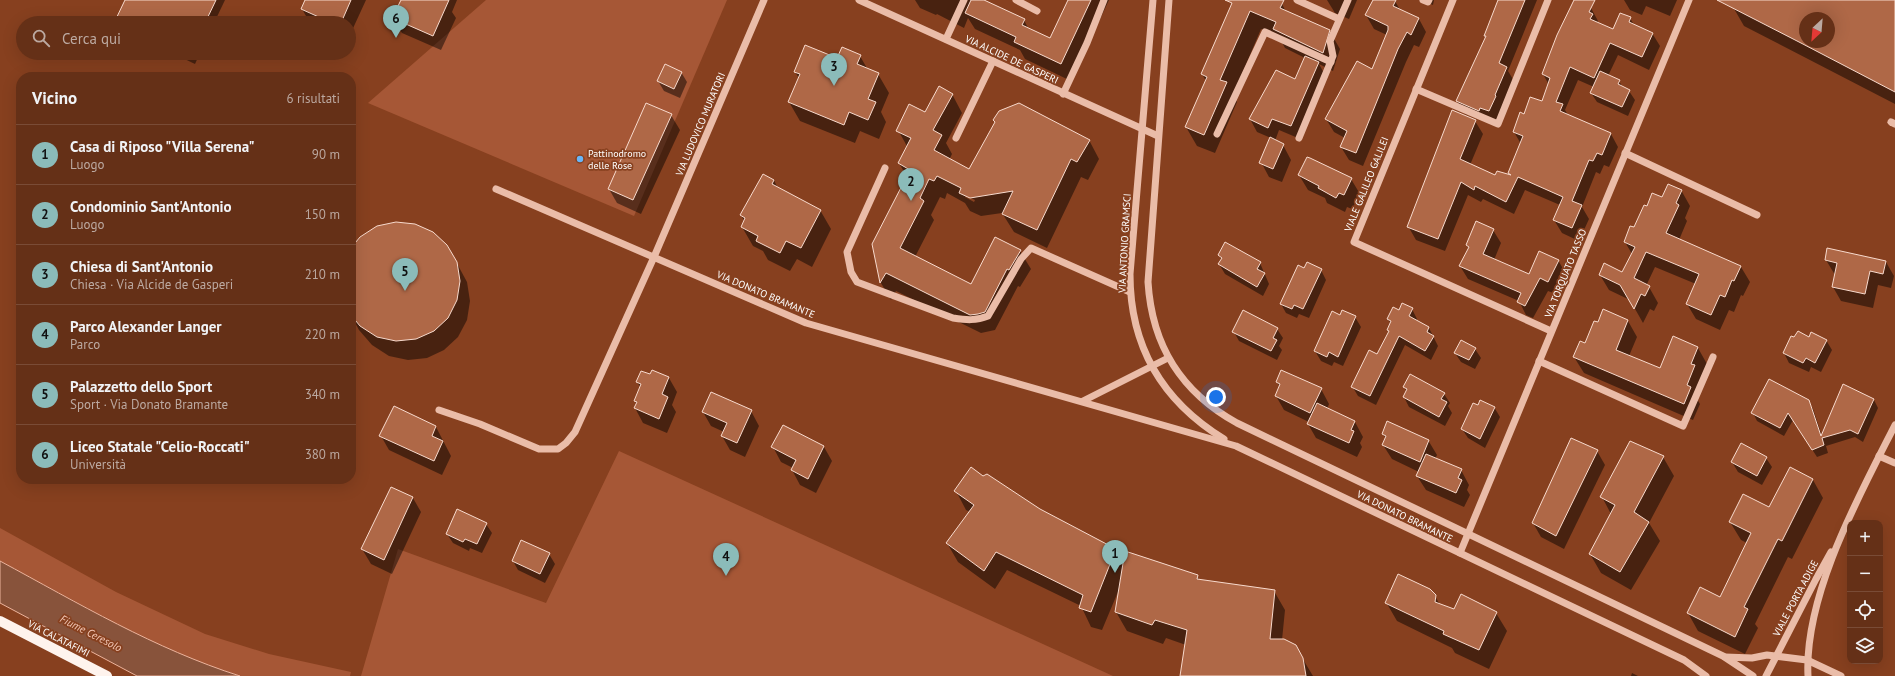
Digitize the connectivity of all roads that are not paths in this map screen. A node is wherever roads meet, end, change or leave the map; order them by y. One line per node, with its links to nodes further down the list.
1 (764, 0): 33 (street, VIA LUDOVICO MURATORI)
2 (859, 0): 16 (street, VIA ALCIDE DE GASPERI)
3 (879, 0): 16 (street)
4 (964, 0): 19 (street)
5 (1016, 0): 17 (street)
6 (1104, 0): 23 (street)
7 (1153, 0): 24 (street, VIA ANTONIO GRAMSCI)
8 (1169, 0): 26 (street)
9 (1297, 0): 18 (street)
10 (1348, 0): 18 (street)
11 (1423, 0): 12 (street)
12 (1429, 0)
13 (1453, 0): 22 (street, VIALE GALILEO GALILEI)
14 (1548, 0): 22 (street)
15 (1689, 0): 29 (street, VIA TORQUATO TASSO)
16 (876, 8): 19 (street, VIA ALCIDE DE GASPERI)
17 (1037, 11)
18 (1339, 19): 21 (street)
19 (946, 39): 20 (street, VIA ALCIDE DE GASPERI)
20 (993, 61): 23 (street, VIA ALCIDE DE GASPERI); 27 (street)
21 (1331, 62): 25 (street); 28 (street)
22 (1416, 89): 35 (street, VIALE GALILEO GALILEI)
23 (1063, 94): 24 (street, VIA ALCIDE DE GASPERI)
24 (1142, 129): 26 (street, VIA ALCIDE DE GASPERI); 34 (street, VIA ANTONIO GRAMSCI)
25 (1217, 134)
26 (1158, 136): 36 (street)
27 (956, 138)
28 (1298, 138)
29 (1625, 153): 32 (street); 35 (street, VIA TORQUATO TASSO)
30 (885, 168): 34 (street)
31 (496, 189): 33 (street, VIA DONATO BRAMANTE)
32 (1757, 215)
33 (654, 257): 40 (street, VIA DONATO BRAMANTE); 41 (street, VIA LUDOVICO MURATORI)
34 (1130, 292): 39 (street, VIA ANTONIO GRAMSCI)
35 (1551, 331): 38 (street, VIA TORQUATO TASSO)
36 (1168, 358): 39 (street); 47 (street, VIA DONATO BRAMANTE)
37 (1713, 358): 38 (street)
38 (1539, 361): 47 (street, VIA TORQUATO TASSO)
39 (1151, 366): 40 (street); 43 (street, VIA ANTONIO GRAMSCI)
40 (1083, 401): 43 (street, VIA DONATO BRAMANTE)
41 (439, 410)
42 (1895, 425): 44 (street, VIALE PORTA ADIGE)
43 (1236, 446): 48 (street, VIA DONATO BRAMANTE)
44 (1879, 456): 45 (street); 46 (street, VIALE PORTA ADIGE)
45 (1895, 463)
46 (1843, 531): 51 (street, VIALE PORTA ADIGE); 52 (street, VIALE PORTA ADIGE)
47 (1467, 535): 48 (street, VIA TORQUATO TASSO); 50 (street, VIA DONATO BRAMANTE)
48 (1460, 553): 54 (street, VIA DONATO BRAMANTE)
49 (0, 621): 53 (main road, VIA CALATAFIMI)
50 (1723, 656): 51 (street); 55 (street)
51 (1776, 656): 52 (street); 56 (street, VIALE PORTA ADIGE)
52 (1807, 660): 57 (street, VIALE PORTA ADIGE); 58 (street)
53 (107, 676)
54 (1706, 676)
55 (1752, 676)
56 (1766, 676)
57 (1808, 676)
58 (1841, 676)

